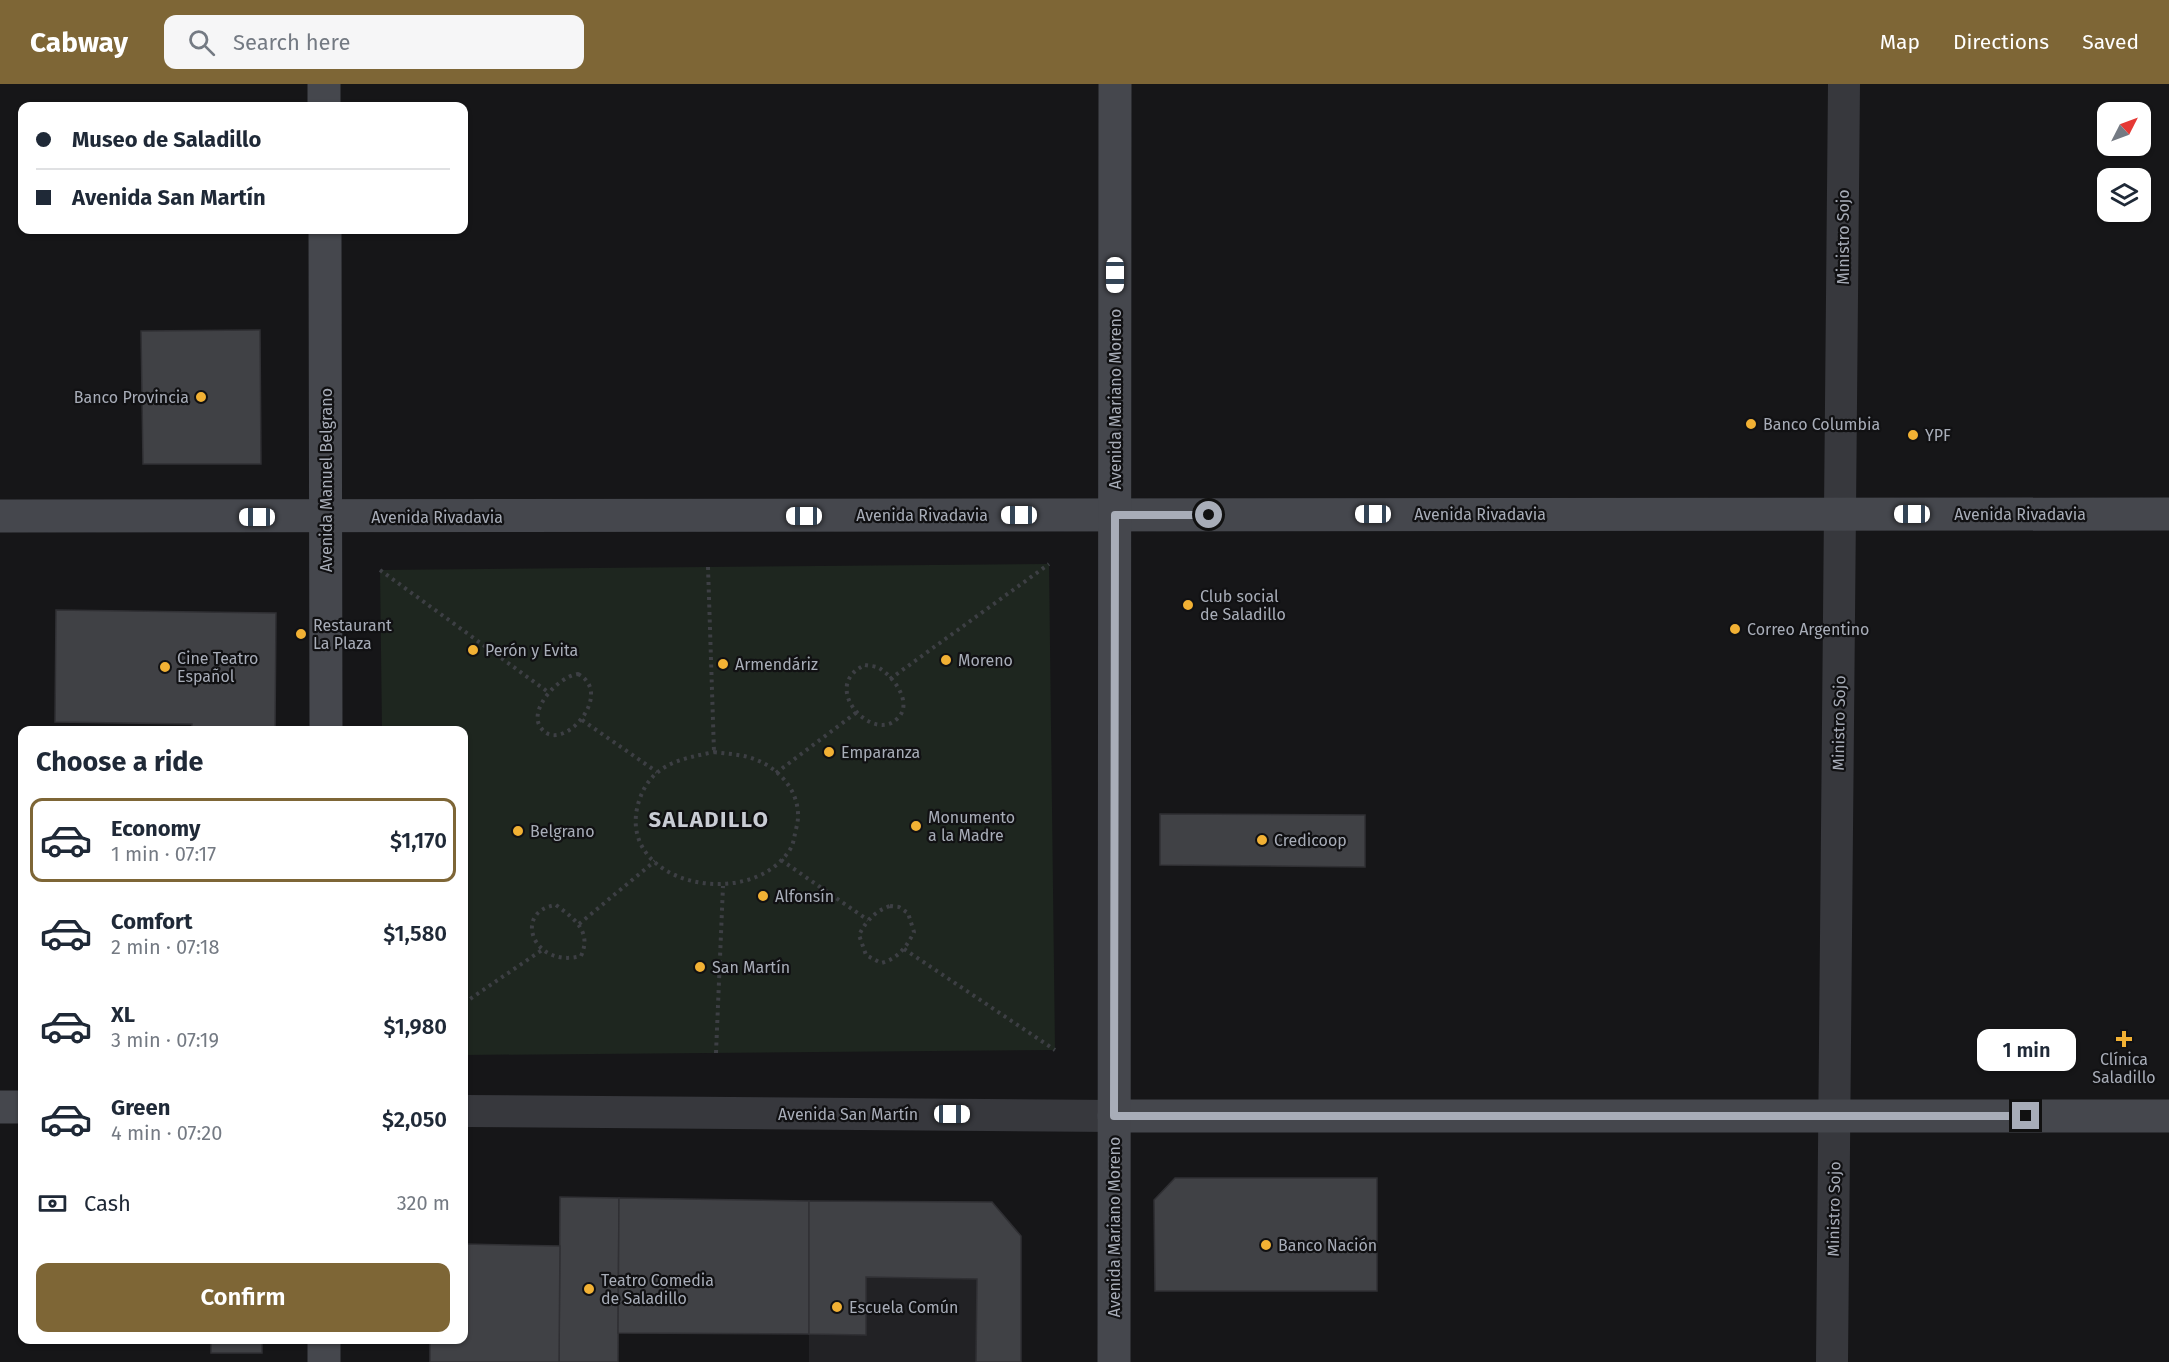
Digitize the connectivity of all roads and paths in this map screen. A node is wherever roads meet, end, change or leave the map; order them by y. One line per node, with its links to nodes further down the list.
1 (324, 84): 4 (main road)
2 (1115, 84): 8 (main road, Avenida Mariano Moreno)
3 (1844, 84): 6 (street, Ministro Sojo)
4 (324, 102)
5 (325, 234): 10 (main road, Avenida Manuel Belgrano)
6 (1842, 514): 7 (main road, Avenida Rivadavia); 8 (main road, Avenida Rivadavia); 36 (street, Ministro Sojo)
7 (2169, 514)
8 (1115, 515): 10 (main road, Avenida Rivadavia); 35 (main road, Avenida Mariano Moreno)
9 (0, 516): 10 (main road, Avenida Rivadavia)
10 (327, 517): 18 (main road, Avenida Manuel Belgrano)
11 (1049, 564): 14 (path)
12 (708, 567): 19 (path)
13 (380, 570): 15 (path)
14 (890, 679): 16 (path); 16 (path)
15 (548, 692): 17 (path); 17 (path)
16 (857, 712): 21 (path)
17 (582, 720): 20 (path)
18 (326, 726)
19 (714, 753): 20 (path); 21 (path)
20 (657, 771): 23 (path)
21 (776, 773): 22 (path)
22 (781, 860): 24 (path); 25 (path)
23 (655, 861): 24 (path); 26 (path)
24 (723, 886): 31 (path)
25 (868, 920): 27 (path); 27 (path)
26 (579, 924): 28 (path); 28 (path)
27 (904, 949): 30 (path)
28 (542, 950): 29 (path)
29 (468, 1000)
30 (1055, 1050)
31 (716, 1053)
32 (0, 1107): 33 (main road)
33 (18, 1107)
34 (468, 1111): 35 (street, Avenida San Martín)
35 (1114, 1116): 36 (main road, Avenida San Martín); 40 (main road, Avenida Mariano Moreno)
36 (1836, 1116): 37 (main road, Avenida San Martín); 41 (street, Ministro Sojo)
37 (2169, 1116)
38 (324, 1344): 39 (main road)
39 (324, 1362)
40 (1114, 1362)
41 (1832, 1362)

